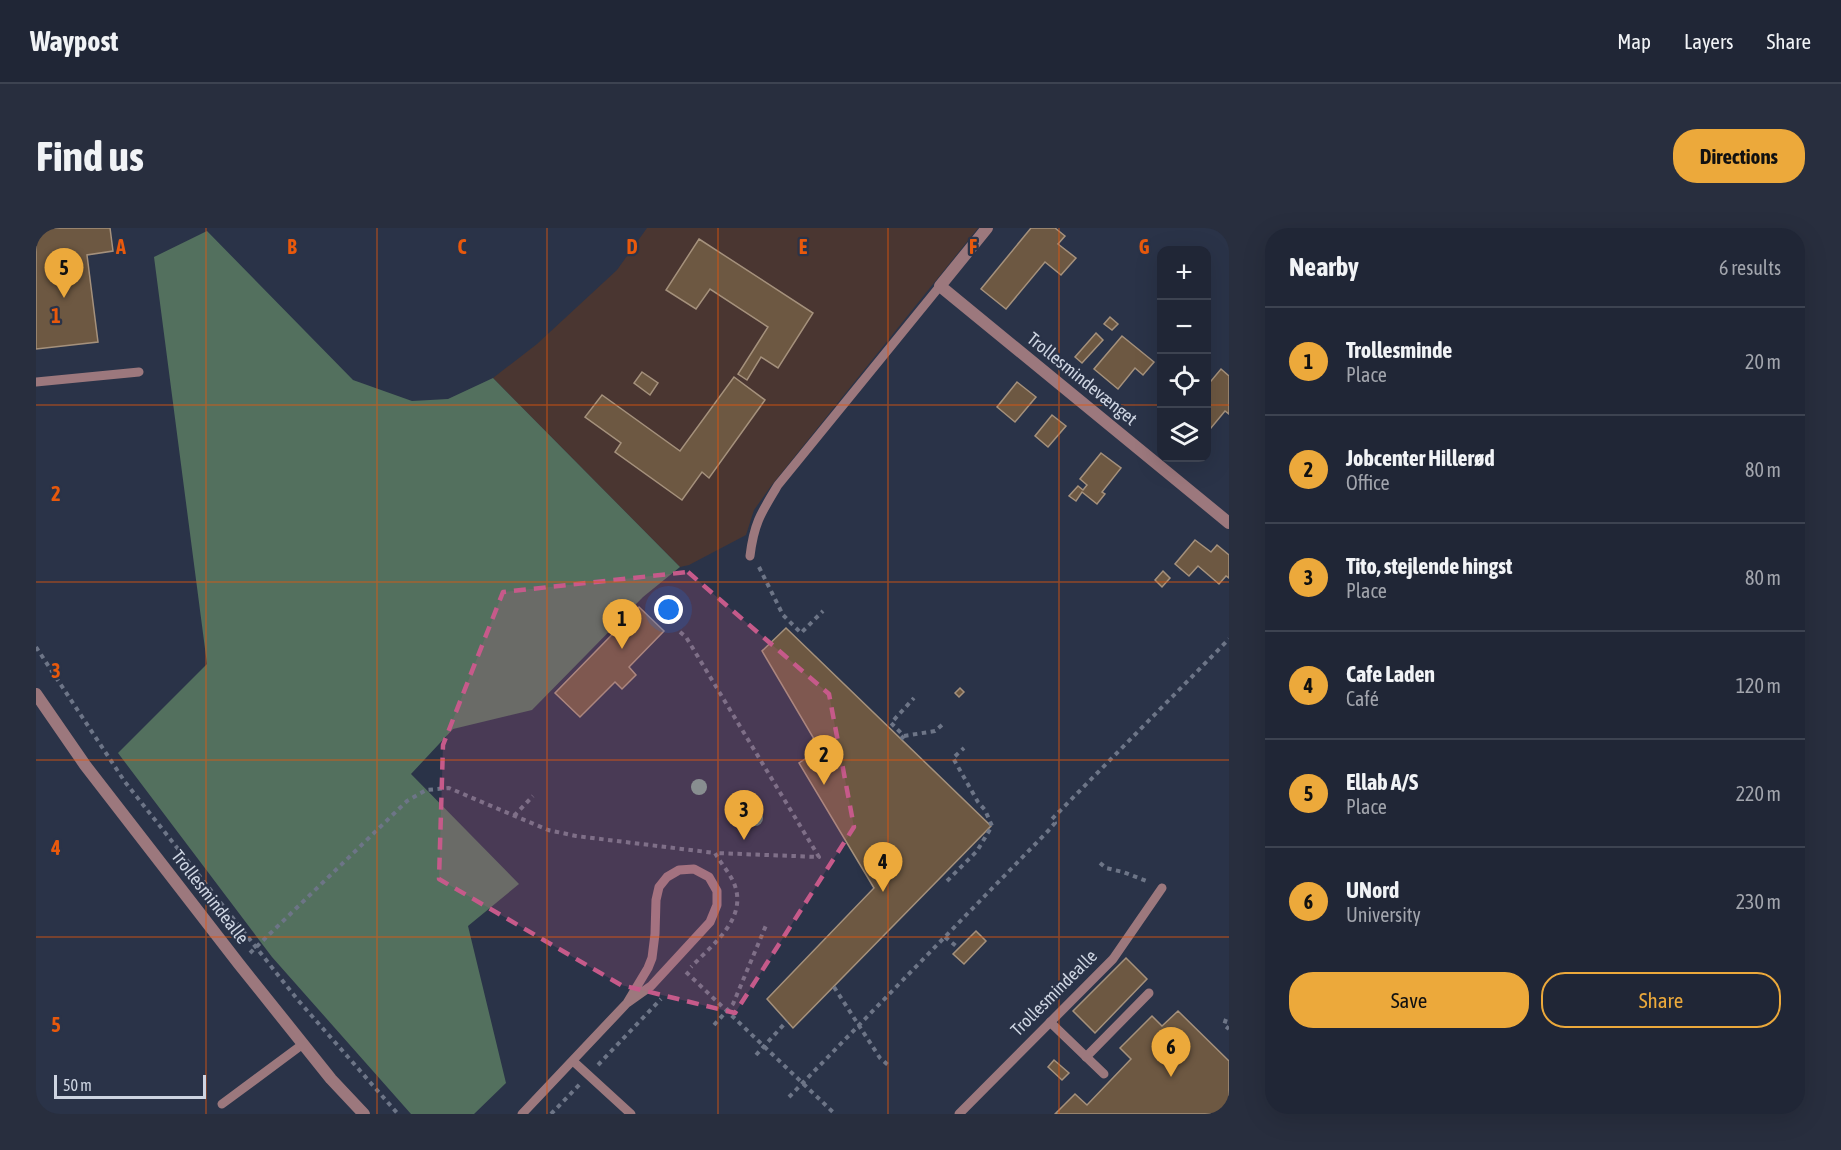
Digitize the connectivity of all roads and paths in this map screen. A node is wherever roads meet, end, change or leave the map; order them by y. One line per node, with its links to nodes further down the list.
1 (987, 228): 2 (street)
2 (940, 286): 5 (street, Trollesmindevænget); 6 (lane)
3 (138, 372): 4 (lane)
4 (36, 382)
5 (1229, 523)
6 (753, 557): 8 (path)
7 (823, 611): 8 (path)
8 (797, 629): 10 (path)
9 (680, 632): 19 (path)
10 (792, 633)
11 (1229, 639): 24 (path)
12 (36, 647): 26 (path)
13 (36, 694): 27 (street, Trollesmindealle)
14 (914, 698): 15 (path)
15 (942, 725)
16 (964, 748): 21 (path)
17 (533, 796): 18 (path)
18 (514, 816): 19 (path); 26 (path)
19 (715, 853): 32 (path)
20 (1100, 863): 22 (path)
21 (947, 881)
22 (1162, 888): 35 (lane, Trollesmindealle)
23 (767, 923): 32 (path)
24 (945, 937): 25 (path); 37 (path)
25 (956, 946)
26 (256, 947): 27 (path); 51 (path)
27 (239, 964): 39 (street, Trollesmindealle)
28 (834, 987): 37 (path)
29 (1149, 993): 42 (lane)
30 (662, 998): 46 (path)
31 (627, 1003): 31 (lane); 43 (lane)
32 (727, 1011): 36 (path); 40 (path)
33 (1226, 1019): 38 (path)
34 (787, 1021): 40 (path)
35 (1050, 1022): 42 (lane); 56 (lane, Trollesmindealle)
36 (714, 1025)
37 (859, 1026): 44 (path); 47 (path)
38 (1229, 1029)
39 (303, 1044): 49 (lane); 50 (street, Trollesmindealle)
40 (764, 1046): 41 (path); 47 (path)
41 (756, 1055)
42 (1086, 1057): 45 (lane)
43 (573, 1060): 46 (lane); 52 (lane)
44 (888, 1065)
45 (1104, 1074)
46 (589, 1075): 53 (path); 54 (lane)
47 (803, 1083): 48 (path); 55 (path)
48 (789, 1097)
49 (222, 1104)
50 (364, 1114)
51 (398, 1114)
52 (522, 1114)
53 (551, 1114)
54 (631, 1114)
55 (835, 1114)
56 (959, 1114)

